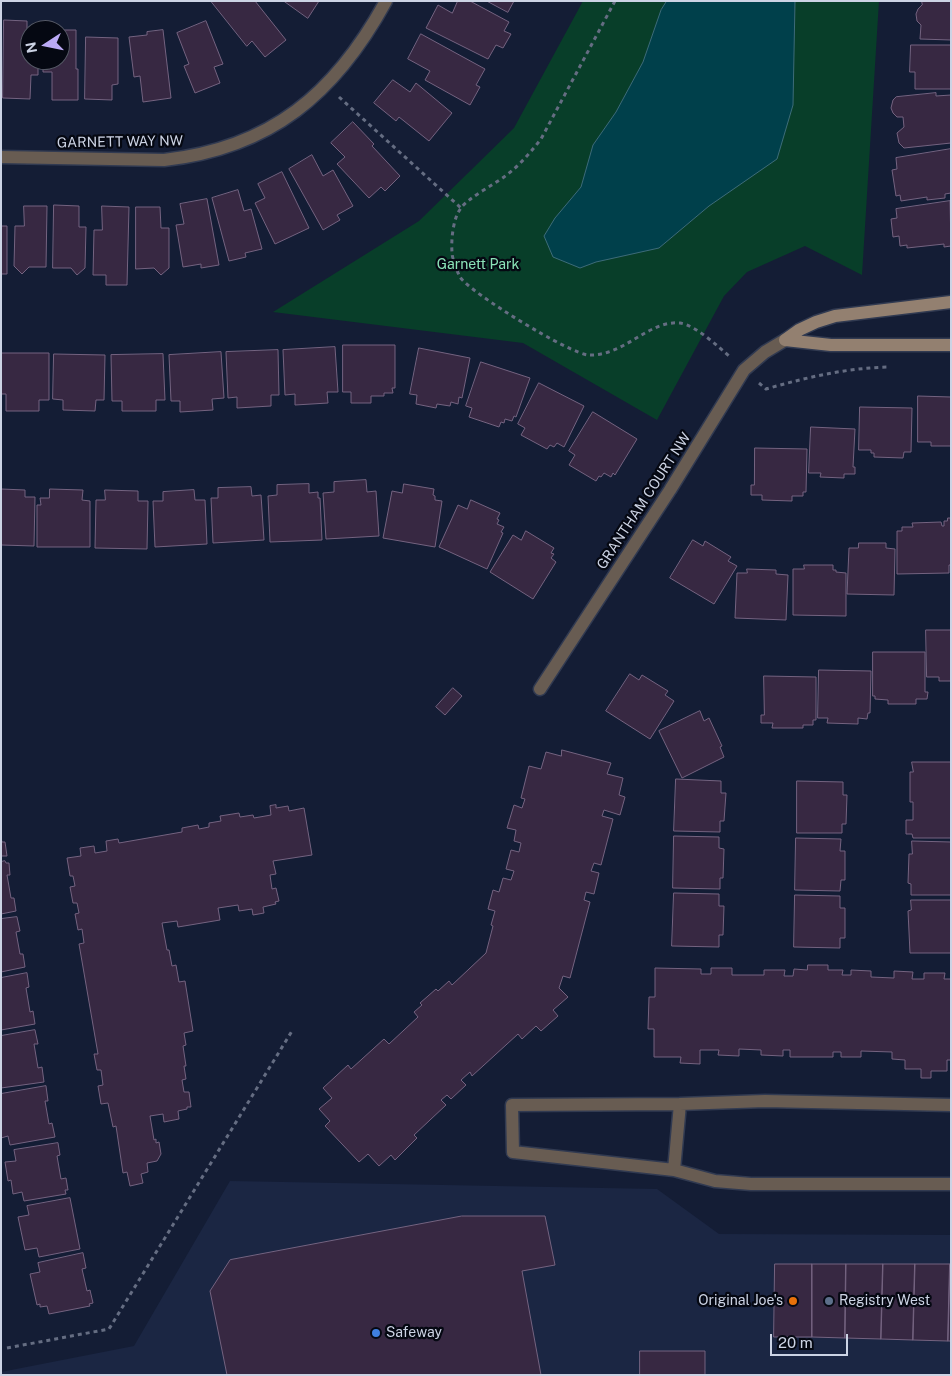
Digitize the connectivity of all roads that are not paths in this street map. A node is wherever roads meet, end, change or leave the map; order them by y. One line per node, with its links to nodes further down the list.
1 (386, 1): 2 (street, GARNETT WAY NW)
2 (1, 157)
3 (951, 302): 4 (street, GRANTHAM COURT NW)
4 (786, 340): 5 (street); 6 (street, GRANTHAM COURT NW)
5 (951, 345)
6 (540, 689)
7 (680, 1104): 8 (street); 9 (street); 9 (street)
8 (951, 1105)
9 (674, 1170): 10 (street)
10 (951, 1184)

